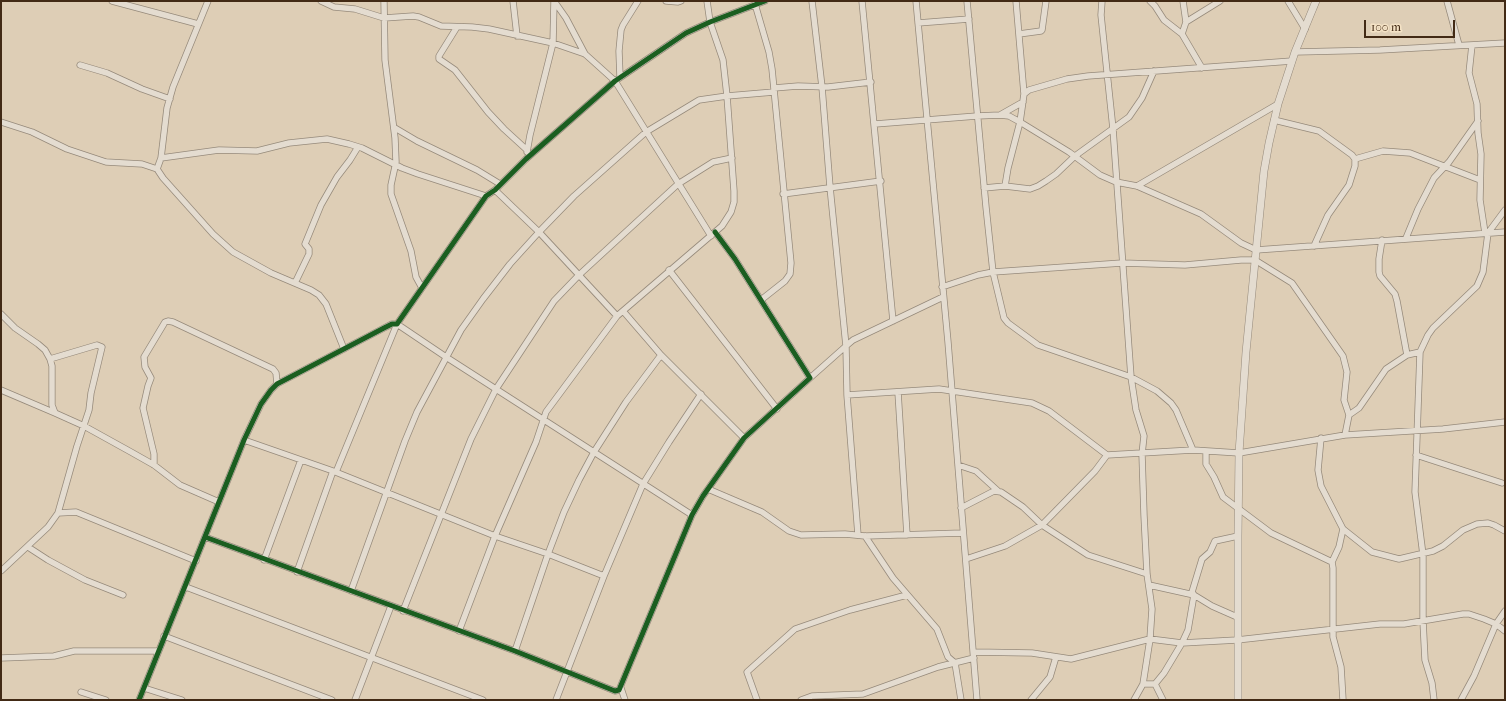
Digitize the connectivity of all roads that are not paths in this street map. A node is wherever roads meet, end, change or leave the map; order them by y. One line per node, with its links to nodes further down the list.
1 (112, 1): 31 (street)
2 (208, 1): 31 (street)
3 (321, 1): 26 (street)
4 (384, 1): 26 (street)
5 (513, 1): 36 (street)
6 (554, 1): 37 (street); 42 (street)
7 (638, 1): 48 (street)
8 (666, 1): 9 (street)
9 (681, 1)
10 (707, 1): 28 (street)
11 (765, 1): 25 (street)
12 (812, 1): 50 (street)
13 (862, 1): 49 (street)
14 (916, 1): 30 (street)
15 (967, 1): 27 (street)
16 (1016, 1): 34 (street)
17 (1046, 1): 34 (street)
18 (1102, 1): 47 (street)
19 (1150, 1): 35 (street)
20 (1183, 1): 29 (street)
21 (1220, 1): 29 (street)
22 (1288, 1): 33 (street)
23 (1316, 1): 33 (street)
24 (1447, 1): 39 (street)
25 (755, 4): 28 (street); 51 (street)
26 (384, 18): 32 (street); 65 (street)
27 (969, 19): 30 (street); 58 (street)
28 (710, 22): 48 (street); 53 (street)
29 (1186, 22): 35 (street)
30 (918, 23): 61 (street)
31 (198, 24): 54 (street)
32 (457, 27): 36 (street); 69 (street)
33 (1305, 29): 41 (street)
34 (1019, 34): 52 (street)
35 (1182, 34): 45 (street)
36 (518, 36): 37 (street)
37 (553, 43): 42 (street); 69 (street)
38 (1505, 43): 40 (street)
39 (1459, 45): 40 (street); 41 (street)
40 (1472, 45): 60 (street)
41 (1295, 52): 43 (street)
42 (584, 54): 48 (street)
43 (1292, 61): 45 (street); 56 (street)
44 (80, 65): 54 (street)
45 (1202, 68): 46 (street)
46 (1154, 71): 47 (street); 66 (street)
47 (1107, 74): 52 (street); 66 (street)
48 (617, 79): 67 (street); 73 (street)
49 (871, 82): 50 (street); 64 (street)
50 (822, 87): 51 (street); 85 (street)
51 (774, 90): 53 (street); 88 (street)
52 (1024, 94): 55 (street)
53 (728, 96): 67 (street); 72 (street)
54 (170, 99): 71 (street)
55 (1023, 102): 57 (street); 63 (street)
56 (1278, 104): 59 (street); 84 (street)
57 (1000, 115): 58 (street); 63 (street)
58 (976, 116): 61 (street); 86 (street)
59 (1274, 120): 74 (street); 98 (street)
60 (1478, 120): 76 (street); 78 (street)
61 (927, 121): 64 (street); 105 (street)
62 (1, 122): 77 (street)
63 (1020, 122): 70 (street); 83 (street)
64 (875, 124): 79 (street)
65 (395, 128): 75 (street); 81 (street)
66 (1113, 129): 70 (street); 80 (street)
67 (646, 132): 82 (street); 91 (street)
68 (358, 147): 71 (street); 75 (street); 104 (street)
69 (527, 150): 73 (street)
70 (1075, 156): 80 (street); 83 (street)
71 (161, 158): 77 (street)
72 (732, 158): 82 (street); 94 (street)
73 (526, 159): 81 (street)
74 (1355, 159): 76 (street); 97 (street)
75 (394, 164): 89 (street); 106 (street)
76 (1444, 166): 78 (street); 95 (street)
77 (157, 169): 104 (street)
78 (1480, 180): 93 (street)
79 (881, 181): 85 (street); 112 (street)
80 (1116, 182): 84 (street); 100 (street)
81 (500, 184): 87 (street)
82 (678, 184): 94 (street); 103 (street)
83 (1005, 186): 86 (street)
84 (1136, 186): 98 (street)
85 (830, 187): 88 (street); 114 (street)
86 (984, 188): 102 (street)
87 (494, 190): 89 (street); 91 (street)
88 (783, 194): 108 (street)
89 (486, 196): 106 (street)
90 (1505, 210): 93 (street)
91 (539, 232): 103 (street); 119 (street)
92 (1505, 232): 93 (street)
93 (1486, 233): 95 (street); 116 (street)
94 (713, 234): 101 (street); 108 (street)
95 (1406, 238): 96 (street)
96 (1382, 240): 97 (street); 118 (street)
97 (1314, 246): 98 (street)
98 (1256, 250): 99 (street)
99 (1255, 260): 100 (street); 132 (street); 144 (street)
100 (1122, 263): 102 (street); 121 (street)
101 (669, 270): 109 (street); 130 (street)
102 (993, 272): 105 (street); 121 (street)
103 (579, 274): 111 (street); 124 (street)
104 (295, 283): 115 (street)
105 (942, 287): 107 (street)
106 (422, 288): 113 (street)
107 (943, 296): 112 (street); 126 (street)
108 (761, 300): 122 (street)
109 (623, 312): 111 (street); 117 (street)
110 (1, 314): 120 (street)
111 (617, 316): 133 (street)
112 (893, 321): 114 (street)
113 (397, 324): 115 (street); 119 (street); 151 (street)
114 (846, 346): 122 (street); 129 (street)
115 (344, 349): 123 (street)
116 (1420, 352): 118 (street); 136 (street)
117 (661, 355): 128 (street); 143 (street)
118 (1407, 355): 132 (street)
119 (446, 357): 124 (street); 156 (street)
120 (50, 359): 131 (street); 135 (street)
121 (1131, 377): 141 (street); 145 (street)
122 (810, 378): 130 (street)
123 (277, 384): 140 (street); 150 (street)
124 (496, 389): 133 (street); 161 (street)
125 (1, 390): 131 (street)
126 (951, 390): 127 (street); 146 (street); 149 (street)
127 (898, 392): 129 (street); 170 (street)
128 (701, 394): 138 (street); 153 (street)
129 (847, 395): 167 (street)
130 (777, 409): 138 (street)
131 (55, 413): 135 (street)
132 (1349, 415): 137 (street)
133 (543, 419): 143 (street); 168 (street)
134 (1505, 422): 136 (street)
135 (84, 426): 150 (street); 160 (street)
136 (1417, 431): 137 (street); 147 (street)
137 (1345, 435): 139 (street)
138 (744, 438): 154 (street)
139 (1321, 438): 144 (street); 164 (street)
140 (244, 440): 148 (street); 157 (street)
141 (1194, 450): 142 (street); 145 (street)
142 (1206, 451): 144 (street); 159 (street)
143 (594, 452): 153 (street); 174 (street)
144 (1240, 453): 159 (street)
145 (1142, 454): 146 (street); 182 (street)
146 (1107, 455): 163 (street)
147 (1416, 456): 152 (street); 175 (street)
148 (301, 460): 151 (street); 178 (street)
149 (958, 465): 155 (street); 158 (street)
150 (154, 466): 157 (street)
151 (334, 472): 156 (street); 181 (street)
152 (1502, 483)
153 (643, 484): 162 (street); 183 (street)
154 (708, 489): 162 (street); 167 (street)
155 (998, 491): 158 (street); 163 (street)
156 (386, 492): 161 (street); 186 (street)
157 (219, 502): 172 (street)
158 (961, 508): 166 (street)
159 (1238, 509): 171 (street); 179 (street)
160 (58, 513): 173 (street); 177 (street)
161 (441, 514): 168 (street); 191 (street)
162 (692, 515): 214 (street)
163 (1042, 525): 176 (street); 182 (street)
164 (1343, 529): 175 (street); 179 (street)
165 (1505, 531): 175 (street)
166 (963, 533): 170 (street); 176 (street)
167 (858, 535): 169 (street)
168 (495, 536): 174 (street); 197 (street)
169 (865, 536): 170 (street); 188 (street)
170 (907, 536)
171 (1238, 536): 189 (street); 193 (street)
172 (205, 537): 177 (street); 178 (street)
173 (28, 547): 180 (street); 187 (street)
174 (548, 554): 183 (street); 204 (street)
175 (1423, 555): 194 (street)
176 (966, 559): 206 (street)
177 (196, 560): 184 (street)
178 (264, 560): 181 (street)
179 (1332, 562): 196 (street)
180 (1, 571)
181 (297, 572): 186 (street)
182 (1147, 574): 185 (street)
183 (604, 576): 210 (street)
184 (186, 586): 199 (street); 205 (street)
185 (1149, 586): 189 (street); 200 (street)
186 (351, 591): 190 (street)
187 (123, 595)
188 (907, 595): 209 (street); 224 (street)
189 (1194, 595): 193 (street); 202 (street)
190 (391, 606): 191 (street); 205 (street)
191 (403, 611): 197 (street)
192 (1505, 611): 195 (street)
193 (1237, 617): 201 (street)
194 (1423, 621): 195 (street); 196 (street); 233 (street)
195 (1496, 624): 198 (street); 234 (street)
196 (1334, 630): 201 (street); 232 (street)
197 (459, 631): 204 (street)
198 (1505, 631)
199 (164, 636): 203 (street); 219 (street)
200 (1150, 639): 202 (street); 207 (street); 211 (street)
201 (1237, 640): 202 (street); 231 (street)
202 (1182, 643): 212 (street)
203 (158, 651): 208 (street); 213 (street)
204 (515, 651): 210 (street)
205 (372, 656): 220 (street); 221 (street)
206 (974, 656): 207 (street); 209 (street); 227 (street)
207 (1056, 657): 228 (street)
208 (1, 658)
209 (955, 663): 225 (street); 226 (street)
210 (566, 672): 214 (street); 222 (street)
211 (1143, 684): 212 (street); 229 (street)
212 (1155, 684): 230 (street)
213 (144, 688): 217 (street); 218 (street)
214 (621, 688): 223 (street)
215 (81, 692): 216 (street)
216 (106, 700)
217 (139, 700)
218 (182, 700)
219 (332, 700)
220 (355, 700)
221 (483, 700)
222 (556, 700)
223 (626, 700)
224 (758, 700)
225 (801, 700)
226 (961, 700)
227 (977, 700)
228 (1031, 700)
229 (1134, 700)
230 (1163, 700)
231 (1238, 700)
232 (1343, 700)
233 (1434, 700)
234 (1461, 700)

